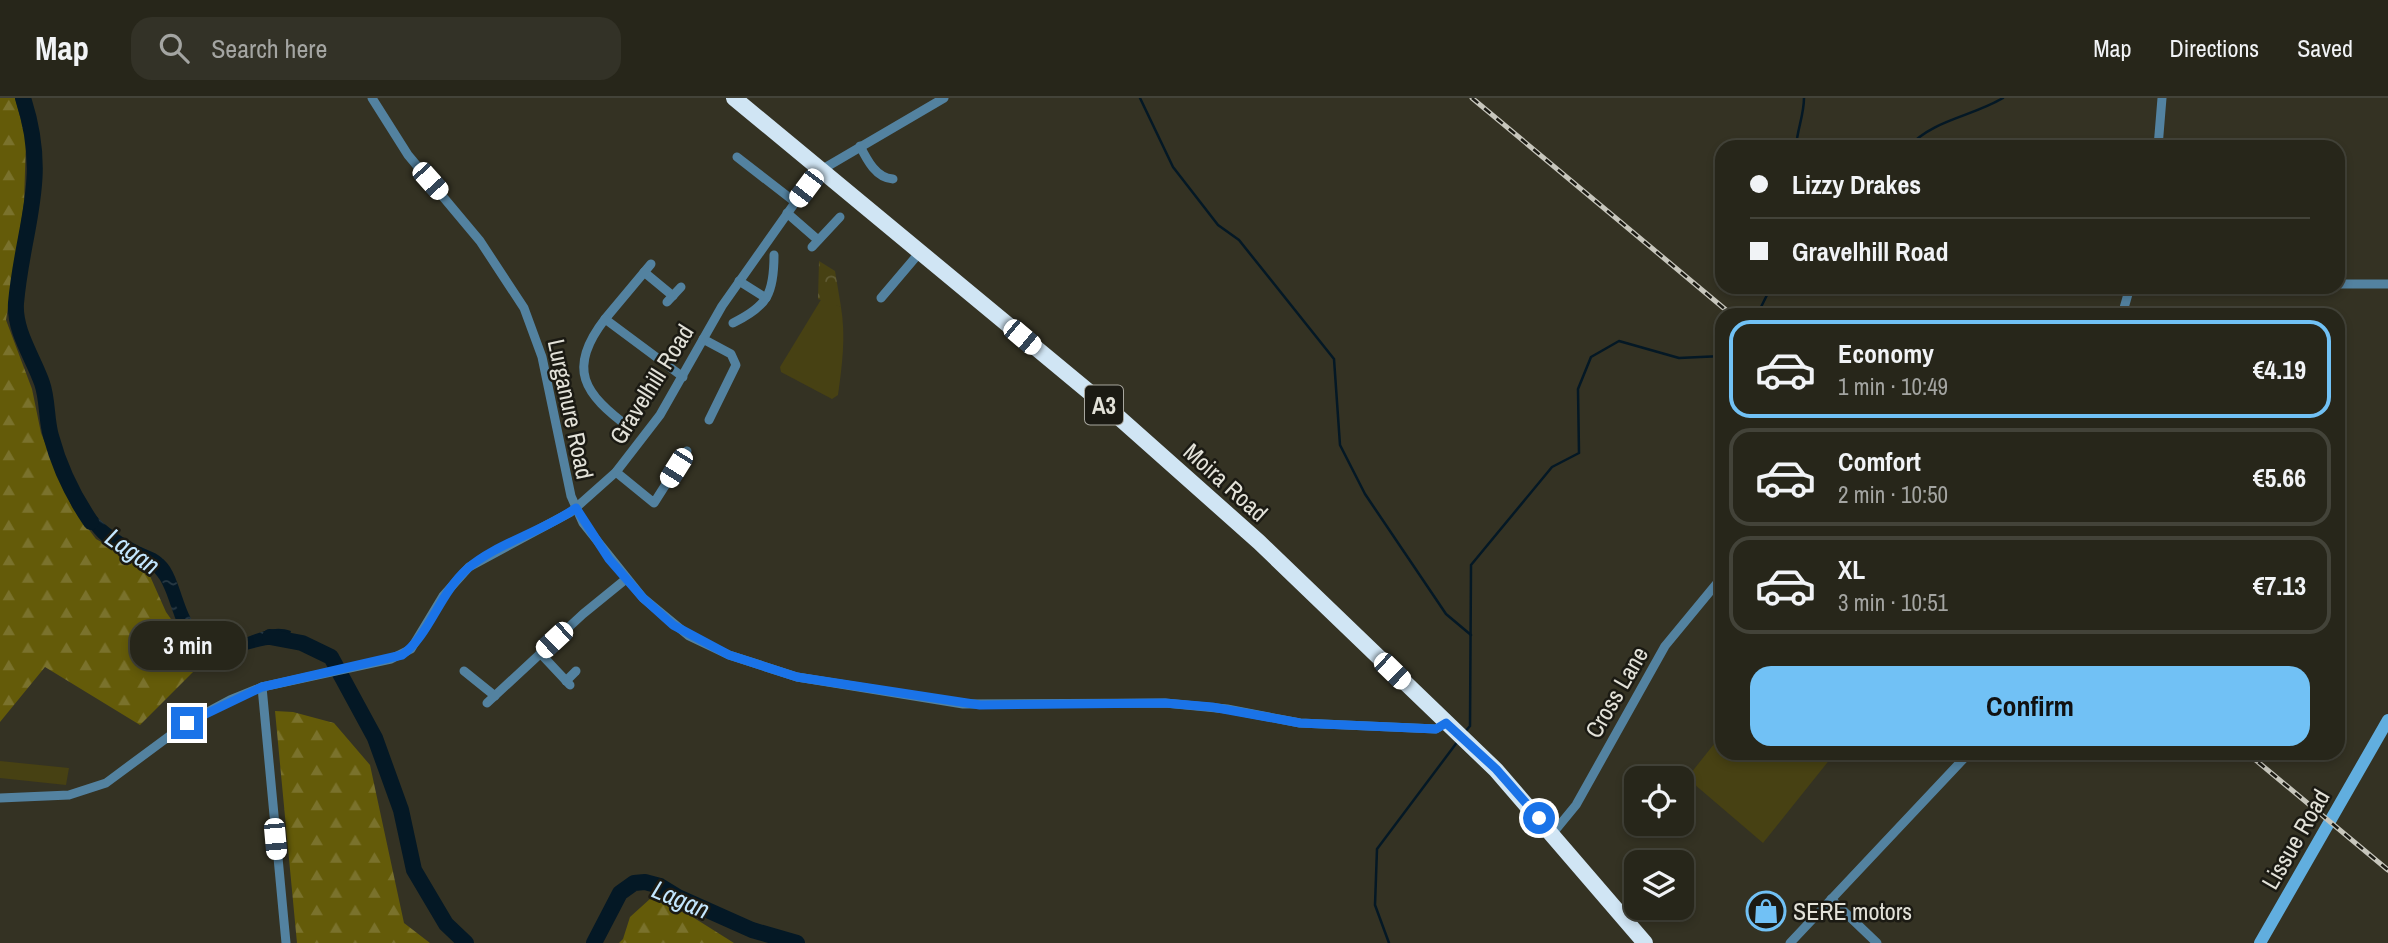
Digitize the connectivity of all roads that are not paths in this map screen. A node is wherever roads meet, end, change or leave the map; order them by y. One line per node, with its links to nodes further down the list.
1 (372, 98): 31 (street, Lurganure Road)
2 (734, 98): 8 (highway, Moira Road / A3)
3 (944, 98): 6 (street, Gravelhill Road)
4 (2162, 98): 5 (street)
5 (2159, 140)
6 (860, 146): 8 (street, Gravelhill Road); 9 (street)
7 (740, 163): 10 (street)
8 (821, 170): 10 (street, Gravelhill Road); 13 (highway, Moira Road / A3)
9 (894, 179)
10 (795, 202): 11 (street, Gravelhill Road)
11 (787, 214): 12 (street); 17 (street, Gravelhill Road)
12 (840, 217)
13 (920, 252): 22 (street); 41 (highway, Moira Road / A3)
14 (774, 255): 21 (street)
15 (651, 264): 16 (street)
16 (644, 272): 20 (street); 23 (street)
17 (739, 281): 21 (street); 25 (street, Gravelhill Road)
18 (2345, 284): 19 (street)
19 (2388, 284)
20 (681, 287)
21 (765, 298): 24 (street)
22 (881, 298)
23 (605, 320): 26 (street); 28 (street)
24 (733, 323)
25 (703, 339): 26 (street, Gravelhill Road); 27 (street)
26 (683, 377): 30 (street, Gravelhill Road)
27 (709, 420)
28 (630, 428)
29 (687, 451): 30 (street)
30 (616, 472): 31 (street, Gravelhill Road)
31 (576, 508): 32 (street, Lurganure Road); 37 (street, Gravelhill Road)
32 (626, 579): 34 (street); 41 (street, Lurganure Road)
33 (1715, 585): 44 (street, Cross Lane)
34 (540, 653): 36 (street); 38 (street)
35 (464, 671): 38 (street)
36 (576, 671)
37 (262, 687): 43 (street, Gravelhill Road); 46 (street)
38 (495, 696): 39 (street)
39 (487, 703)
40 (2388, 720): 50 (street, Lissue Road)
41 (1456, 732): 44 (highway, Moira Road / A3)
42 (1962, 760): 45 (street)
43 (0, 798)
44 (1553, 833): 47 (highway, Moira Road / A3)
45 (1831, 899): 48 (street); 49 (street)
46 (286, 943)
47 (1645, 943)
48 (1790, 943)
49 (1877, 943)
50 (2260, 943)

